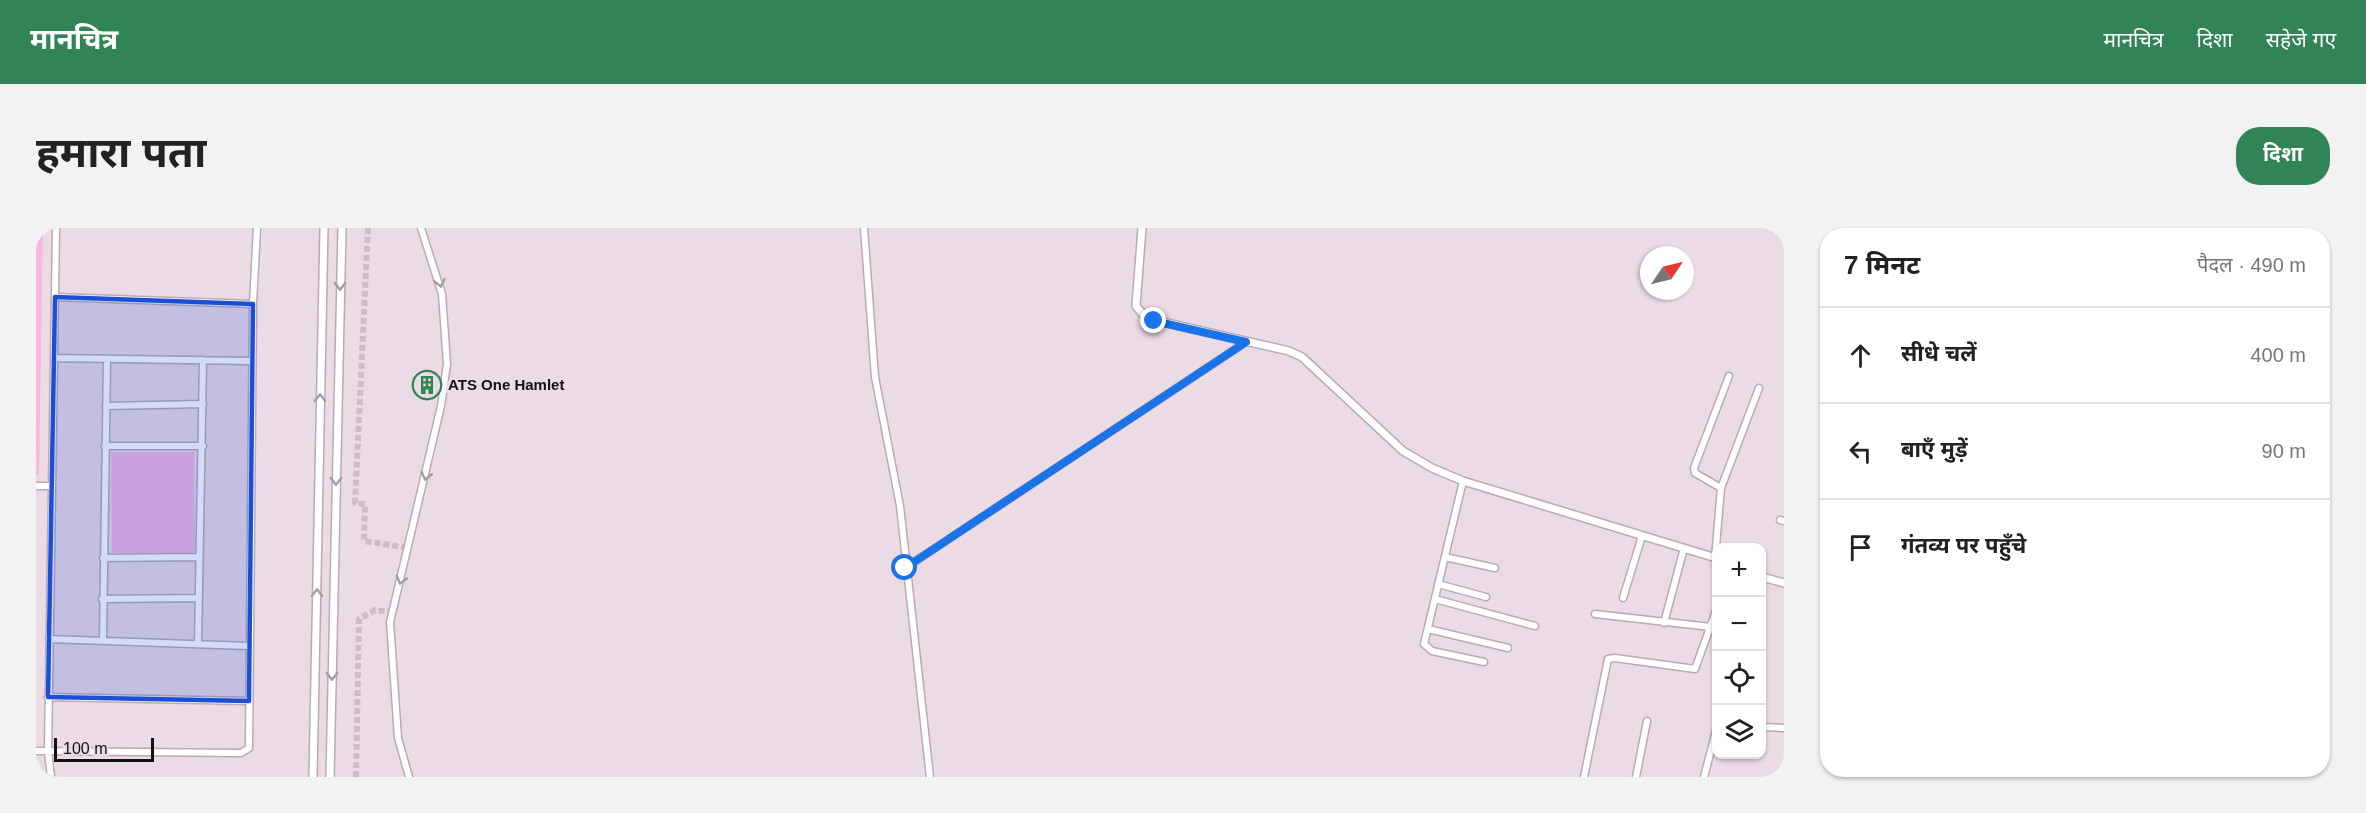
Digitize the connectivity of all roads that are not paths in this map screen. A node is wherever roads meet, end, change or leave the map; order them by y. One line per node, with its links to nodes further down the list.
1 (56, 228): 8 (street)
2 (257, 228): 9 (street)
3 (324, 228): 63 (street, one-way to 3)
4 (342, 228): 64 (street, one-way to 64)
5 (421, 228): 65 (street, one-way to 65)
6 (864, 228): 32 (street)
7 (1142, 228): 10 (street)
8 (55, 297): 9 (street); 11 (street)
9 (253, 304): 14 (street)
10 (1246, 342): 21 (street); 32 (street)
11 (54, 358): 12 (street); 23 (street)
12 (107, 359): 13 (street); 18 (street)
13 (203, 360): 14 (street); 17 (street)
14 (252, 361): 51 (street)
15 (1729, 376): 24 (street)
16 (1759, 388): 24 (street)
17 (203, 404): 18 (street); 20 (street)
18 (106, 406): 19 (street)
19 (105, 446): 20 (street); 31 (street)
20 (203, 446): 28 (street)
21 (1463, 481): 25 (street); 29 (street)
22 (36, 486): 23 (street)
23 (52, 486): 48 (street)
24 (1721, 488): 26 (street)
25 (1642, 536): 27 (street); 39 (street)
26 (1717, 543)
27 (1684, 548): 30 (street); 43 (street)
28 (199, 557): 31 (street); 38 (street)
29 (1444, 557): 33 (street); 36 (street)
30 (1712, 557)
31 (103, 558): 40 (street)
32 (905, 568): 66 (street)
33 (1495, 568)
34 (1766, 578): 35 (street)
35 (1784, 583)
36 (1438, 584): 37 (street); 41 (street)
37 (1486, 597)
38 (198, 598): 40 (street); 50 (street)
39 (1623, 598)
40 (102, 599): 49 (street)
41 (1435, 599): 45 (street); 47 (street)
42 (1594, 614): 43 (street)
43 (1664, 623): 46 (street)
44 (1712, 624): 46 (street)
45 (1535, 626)
46 (1711, 627): 67 (street)
47 (1428, 629): 52 (street); 53 (street)
48 (49, 639): 49 (street); 54 (street)
49 (103, 640): 50 (street)
50 (198, 644): 51 (street)
51 (248, 646): 55 (street)
52 (1508, 648)
53 (1484, 662)
54 (48, 697): 55 (street); 61 (street)
55 (249, 700): 61 (street)
56 (1647, 721): 68 (street)
57 (1766, 727): 58 (street)
58 (1784, 728)
59 (1712, 746): 69 (street)
60 (36, 751): 61 (street)
61 (48, 752): 62 (street)
62 (48, 775)
63 (313, 777)
64 (330, 777)
65 (410, 777)
66 (930, 777)
67 (1584, 777)
68 (1636, 777)
69 (1704, 777)

